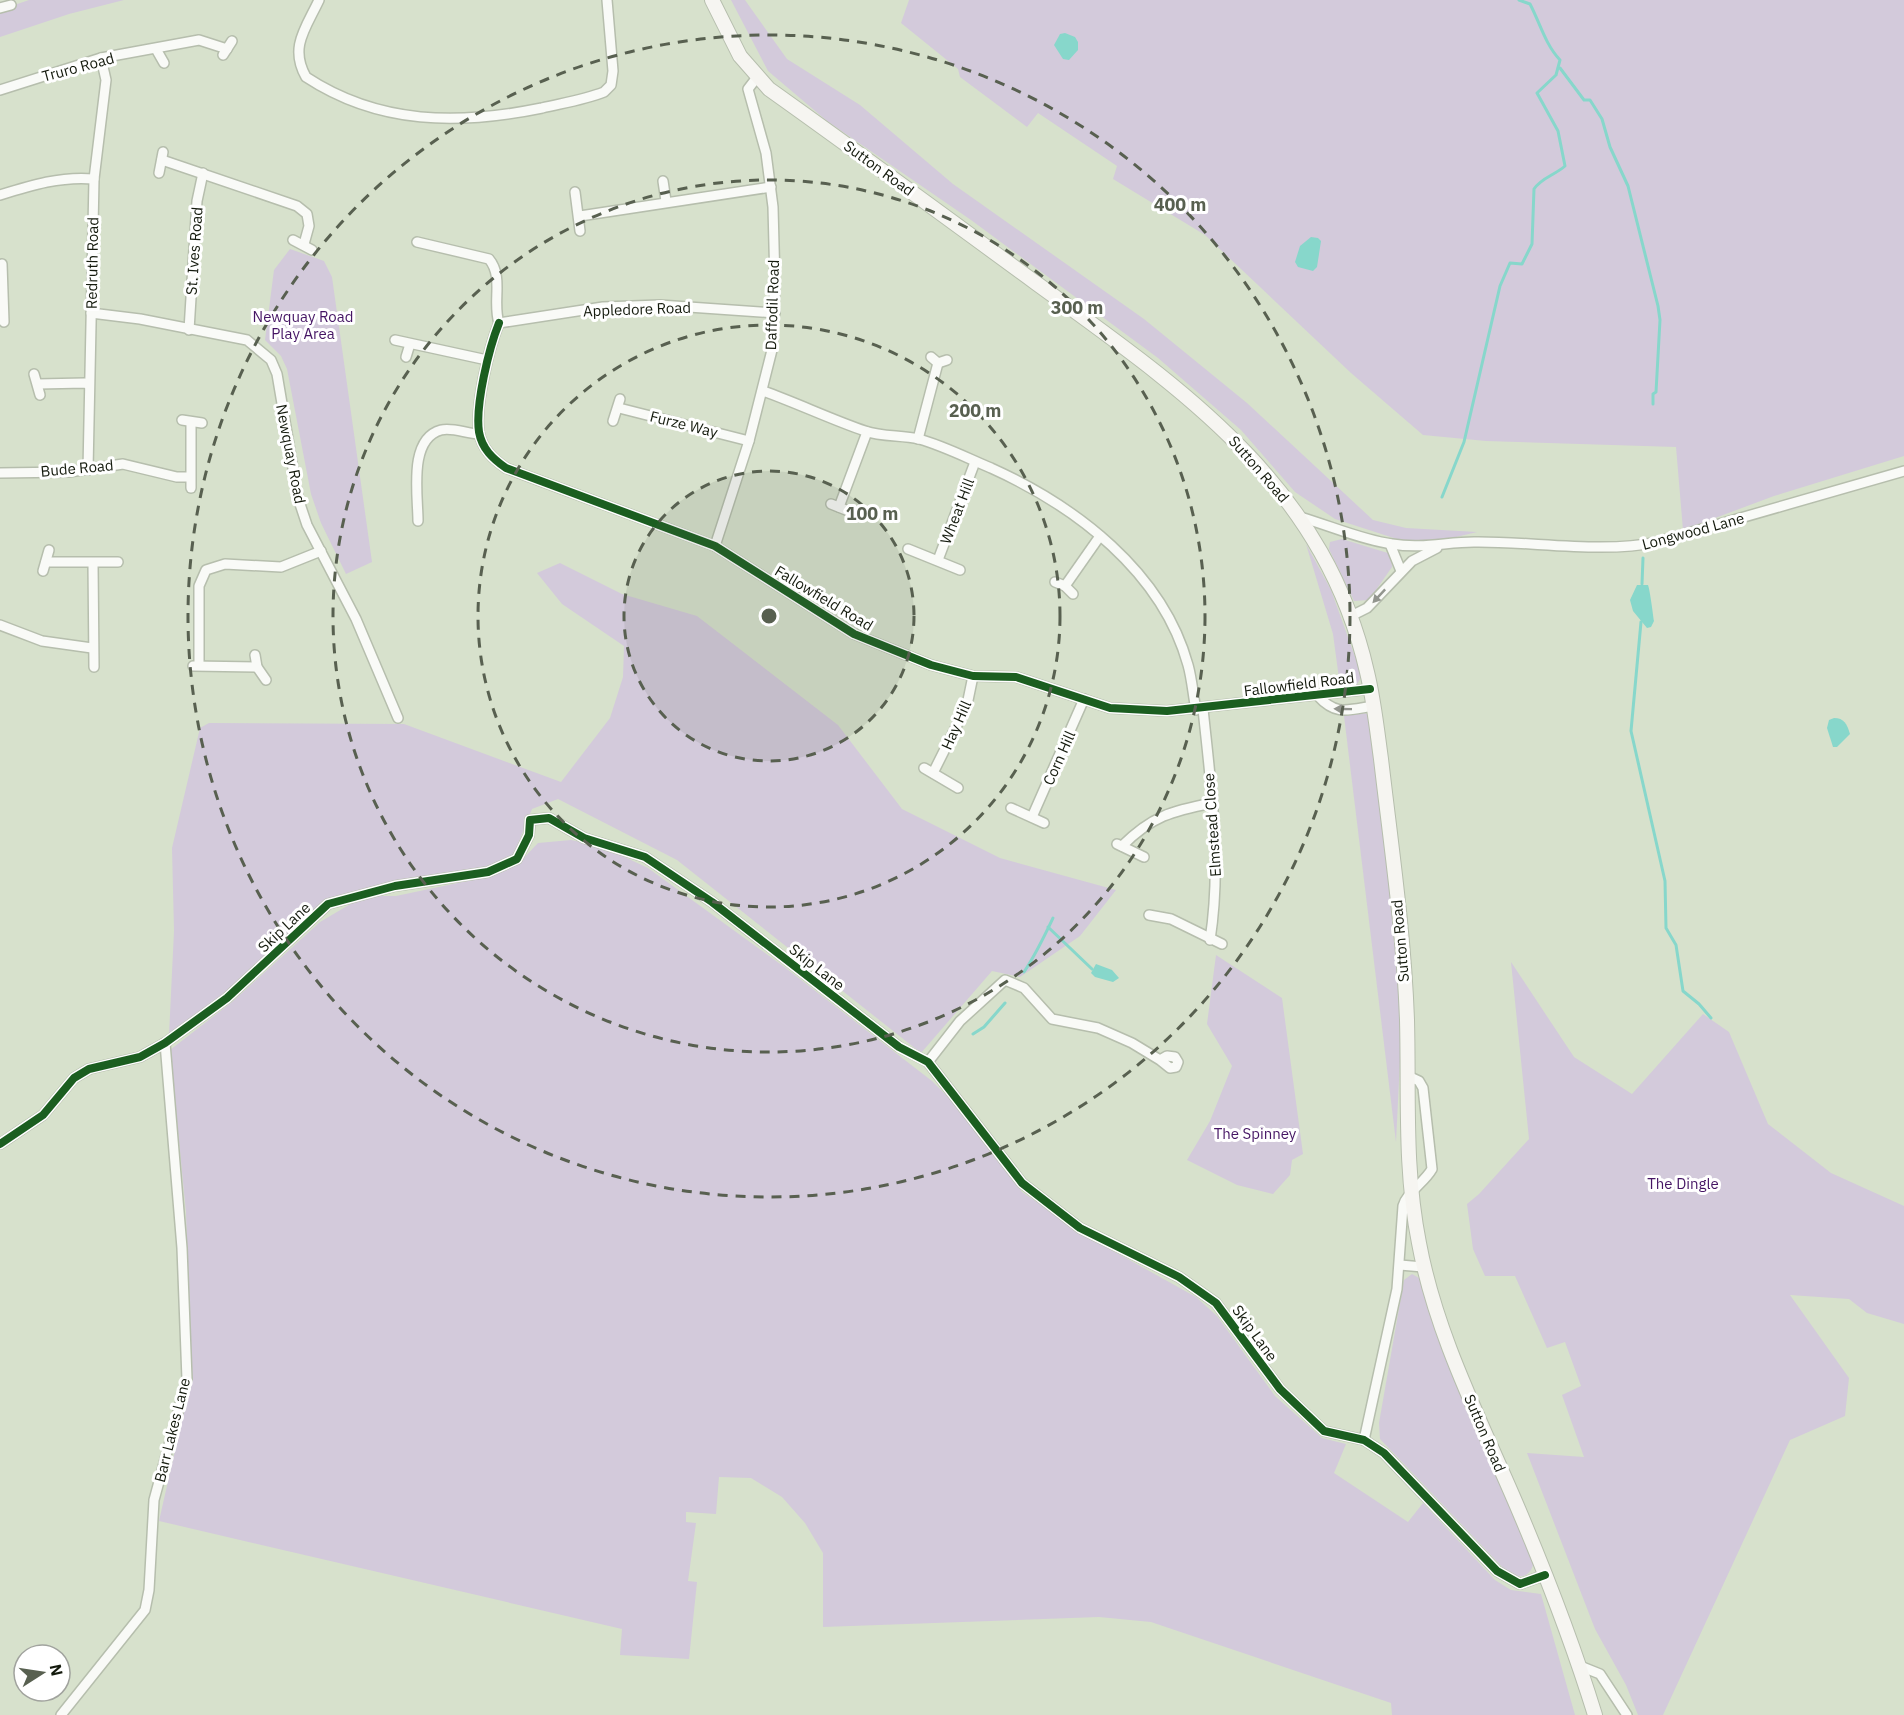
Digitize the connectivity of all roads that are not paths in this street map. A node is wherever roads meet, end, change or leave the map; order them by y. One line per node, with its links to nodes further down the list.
1 (319, 0): 2 (street)
2 (607, 0)
3 (712, 0): 10 (main road, Sutton Road)
4 (10, 5): 5 (street)
5 (0, 8)
6 (227, 48): 7 (street, Truro Road)
7 (156, 49): 8 (street, Truro Road); 9 (street)
8 (101, 58): 11 (street, Truro Road); 14 (street, Redruth Road)
9 (164, 63)
10 (758, 76): 16 (street, Daffodil Road); 56 (main road, Sutton Road)
11 (0, 90)
12 (159, 173): 13 (street)
13 (203, 173): 22 (street); 32 (street, St. Ives Road)
14 (94, 179): 18 (street); 28 (street, Redruth Road)
15 (663, 180): 19 (street)
16 (771, 188): 19 (street); 29 (street, Daffodil Road)
17 (575, 192): 20 (street)
18 (0, 195)
19 (666, 201): 20 (street)
20 (580, 216): 21 (street)
21 (580, 231)
22 (293, 240)
23 (417, 242): 24 (street)
24 (430, 245): 25 (street); 31 (street)
25 (427, 256)
26 (2, 264): 27 (street)
27 (1, 297): 30 (street)
28 (91, 313): 32 (street, Newquay Road); 40 (street, Redruth Road)
29 (775, 313): 31 (street, Appledore Road); 41 (street, Daffodil Road)
30 (4, 322)
31 (499, 323): 36 (street)
32 (189, 330): 64 (street, Newquay Road)
33 (395, 340): 34 (street)
34 (410, 344): 35 (street); 36 (street)
35 (406, 357)
36 (487, 360): 46 (street)
37 (939, 360): 47 (street)
38 (34, 374): 39 (street)
39 (38, 384): 40 (street); 42 (street)
40 (89, 385): 50 (street, Redruth Road)
41 (763, 391): 45 (street, Elmstead Close); 48 (street, Daffodil Road)
42 (40, 395)
43 (613, 421): 48 (street, Furze Way)
44 (202, 423): 53 (street)
45 (867, 432): 47 (street, Elmstead Close); 55 (street)
46 (479, 434): 57 (street); 60 (street, Fallowfield Road)
47 (918, 439): 49 (street, Elmstead Close)
48 (749, 441): 60 (street, Daffodil Road)
49 (975, 462): 58 (street, Elmstead Close); 65 (street, Wheat Hill)
50 (88, 470): 52 (street, Bude Road); 53 (street, Bude Road)
51 (1904, 471): 61 (street, Longwood Lane)
52 (0, 473)
53 (189, 477): 54 (street)
54 (190, 488)
55 (856, 514)
56 (1300, 517): 59 (street, Longwood Lane); 73 (main road, Sutton Road)
57 (419, 523)
58 (1100, 536): 71 (street); 85 (street, Elmstead Close)
59 (1390, 544): 61 (street, Longwood Lane); 69 (street)
60 (715, 546): 79 (street, Fallowfield Road)
61 (1439, 547): 69 (street, Longwood Lane)
62 (908, 549): 65 (street, Wheat Hill)
63 (48, 550): 67 (street)
64 (321, 550): 78 (street); 86 (street, Newquay Road)
65 (938, 560): 68 (street, Wheat Hill)
66 (118, 562): 67 (street)
67 (93, 563): 75 (street)
68 (960, 570)
69 (1401, 571): 73 (street, Longwood Lane, one-way to 73)
70 (1055, 582): 71 (street)
71 (1065, 586): 72 (street)
72 (1073, 594)
73 (1349, 617): 81 (main road, Sutton Road)
74 (0, 625): 75 (street)
75 (92, 648): 77 (street)
76 (255, 655): 78 (street)
77 (94, 667)
78 (257, 667): 80 (street)
79 (973, 676): 83 (street, Fallowfield Road); 87 (street, Hay Hill)
80 (266, 680)
81 (1370, 689): 82 (street, Fallowfield Road); 84 (main road, Sutton Road)
82 (1318, 696): 84 (street, Fallowfield Road, one-way to 82); 85 (street, Fallowfield Road)
83 (1084, 699): 85 (street, Fallowfield Road); 90 (street, Corn Hill)
84 (1373, 706): 99 (main road, Sutton Road)
85 (1200, 709): 88 (street, Elmstead Close)
86 (398, 718)
87 (958, 788)
88 (1212, 803): 92 (street); 94 (street, Elmstead Close)
89 (1011, 808): 90 (street)
90 (1032, 817): 91 (street)
91 (1044, 823)
92 (1144, 857)
93 (1149, 915): 94 (street)
94 (1210, 940): 95 (street)
95 (1222, 945)
96 (165, 1043): 98 (street, Skip Lane); 100 (street, Skip Lane); 107 (street, Barr Lakes Lane)
97 (1160, 1060): 98 (street)
98 (928, 1062): 104 (street, Skip Lane)
99 (1406, 1076): 101 (main road, Sutton Road); 101 (street)
100 (0, 1144)
101 (1412, 1194): 102 (street); 103 (main road, Sutton Road)
102 (1400, 1265): 103 (street); 104 (street)
103 (1424, 1267): 105 (main road, Sutton Road)
104 (1364, 1440): 105 (street, Skip Lane)
105 (1545, 1575): 106 (main road, Sutton Road)
106 (1580, 1666): 108 (main road, Sutton Road); 109 (street)
107 (61, 1715)
108 (1595, 1715)
109 (1627, 1715)

